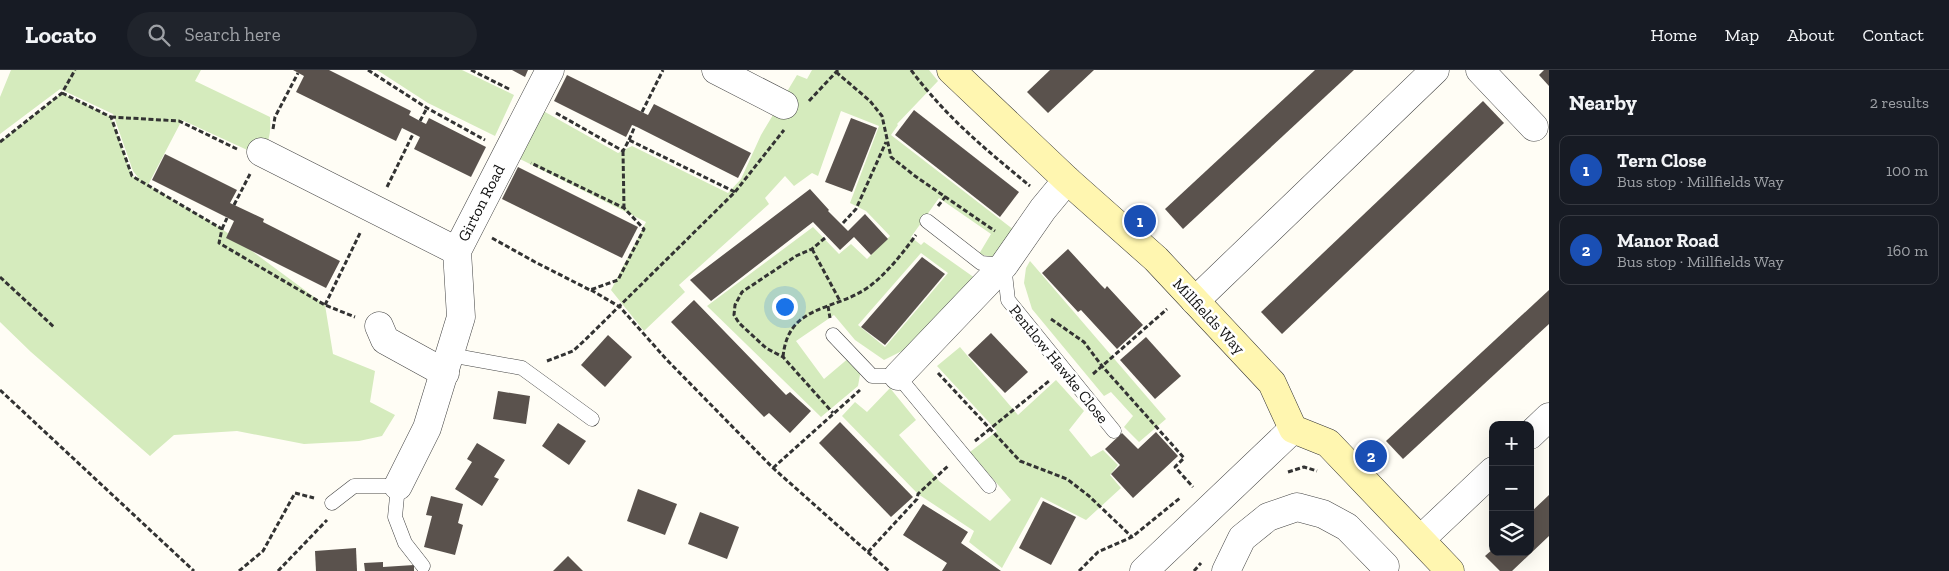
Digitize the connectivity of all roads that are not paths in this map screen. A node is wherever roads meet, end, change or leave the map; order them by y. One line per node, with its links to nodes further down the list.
1 (550, 70): 11 (street, Girton Road)
2 (716, 70): 6 (street)
3 (1435, 70): 13 (street)
4 (1480, 70): 7 (street)
5 (957, 72): 9 (street, Millfields Way)
6 (791, 114)
7 (1534, 127)
8 (260, 156): 11 (street)
9 (1067, 180): 12 (street); 13 (street, Millfields Way)
10 (927, 221): 12 (lane)
11 (457, 251): 16 (street, Girton Road)
12 (1010, 256): 17 (street); 22 (lane, Pentlow Hawke Close)
13 (1185, 308): 20 (street, Millfields Way)
14 (380, 326): 16 (street)
15 (832, 335): 17 (lane)
16 (448, 364): 19 (lane); 24 (street, Girton Road)
17 (885, 376): 25 (lane)
18 (1549, 417): 21 (street)
19 (592, 418)
20 (1293, 429): 27 (street); 30 (street)
21 (1534, 431)
22 (1114, 432)
23 (1489, 475): 27 (street)
24 (398, 486): 26 (lane); 28 (lane)
25 (989, 486)
26 (332, 503)
27 (1421, 539): 32 (street)
28 (423, 566)
29 (1385, 566): 31 (street)
30 (1144, 571)
31 (1226, 571)
32 (1450, 571)

